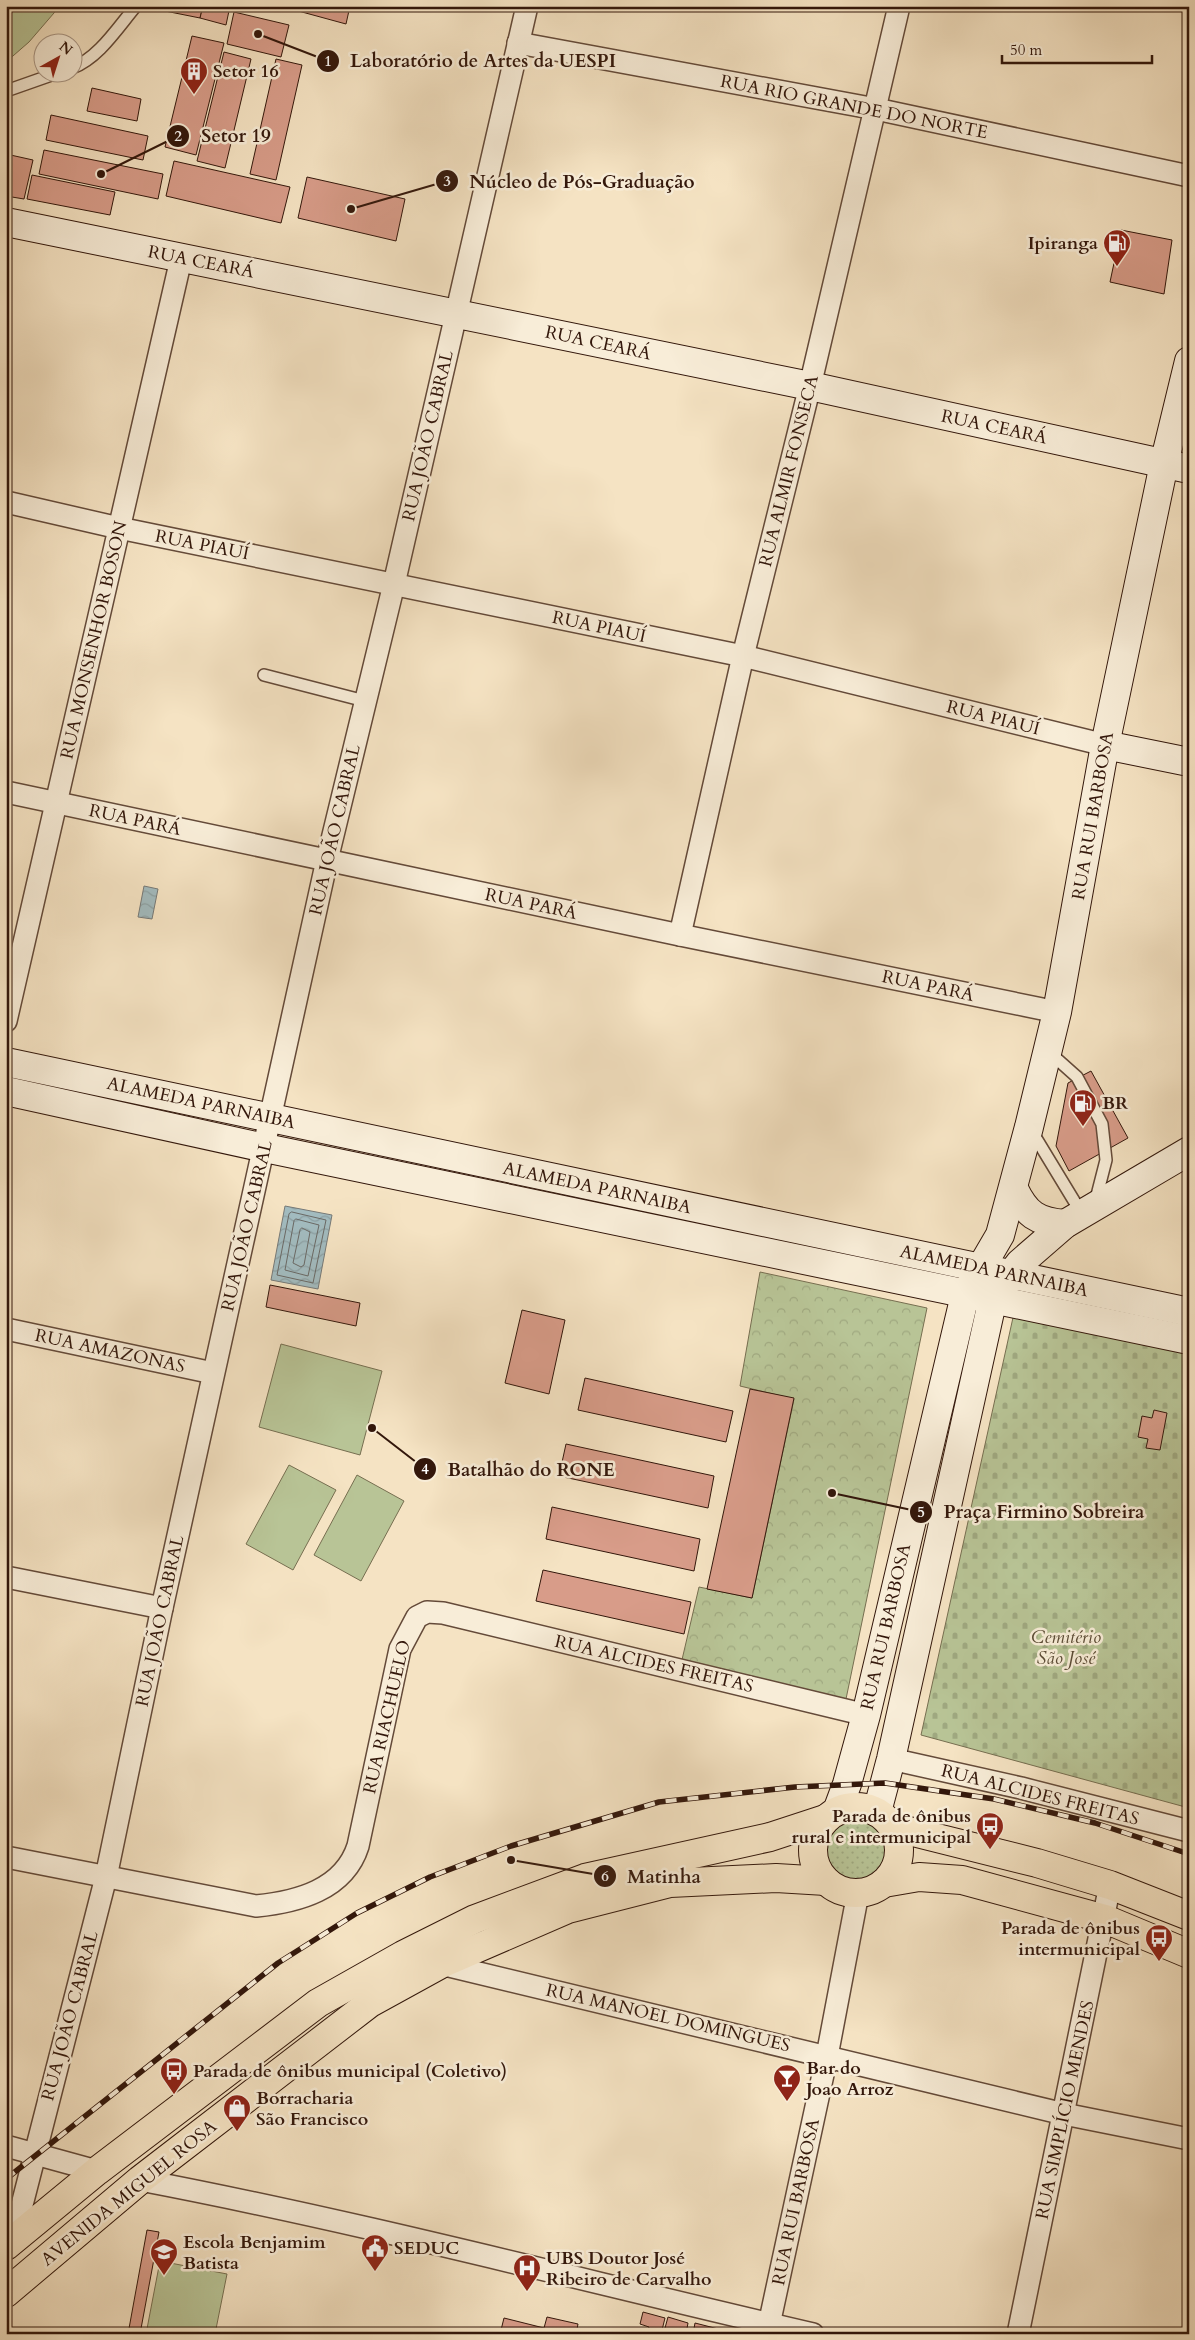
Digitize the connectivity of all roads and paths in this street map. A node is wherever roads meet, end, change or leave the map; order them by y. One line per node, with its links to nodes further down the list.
1 (136, 6): 5 (lane)
2 (527, 6): 4 (street, RUA JOÃO CABRAL)
3 (899, 6): 8 (street, RUA ALMIR FONSECA)
4 (518, 43): 8 (street, RUA RIO GRANDE DO NORTE); 12 (street, RUA JOÃO CABRAL)
5 (82, 63)
6 (32, 82): 7 (lane)
7 (6, 91)
8 (876, 109): 9 (street, RUA RIO GRANDE DO NORTE); 14 (street, RUA ALMIR FONSECA)
9 (1189, 176)
10 (6, 222): 11 (main road, RUA CEARÁ)
11 (181, 259): 12 (main road, RUA CEARÁ); 17 (street, RUA MONSENHOR BOSON)
12 (457, 313): 14 (main road, RUA CEARÁ); 18 (street, RUA JOÃO CABRAL)
13 (1189, 361): 15 (main road, RUA RUI BARBOSA)
14 (810, 386): 15 (main road, RUA CEARÁ); 19 (street, RUA ALMIR FONSECA)
15 (1176, 466): 22 (main road, RUA RUI BARBOSA)
16 (6, 502): 17 (street, RUA PIAUÍ)
17 (119, 528): 18 (street, RUA PIAUÍ); 25 (street, RUA MONSENHOR BOSON)
18 (394, 584): 19 (street, RUA PIAUÍ); 21 (street, RUA JOÃO CABRAL)
19 (743, 656): 22 (street, RUA PIAUÍ); 27 (street, RUA ALMIR FONSECA)
20 (264, 675): 21 (lane)
21 (365, 701): 26 (street, RUA JOÃO CABRAL)
22 (1105, 745): 23 (main road, RUA PIAUÍ); 28 (main road, RUA RUI BARBOSA)
23 (1189, 762)
24 (6, 792): 25 (street, RUA PARÁ)
25 (56, 803): 26 (street, RUA PARÁ); 29 (street, RUA MONSENHOR BOSON)
26 (327, 860): 27 (street, RUA PARÁ); 33 (street, RUA JOÃO CABRAL)
27 (680, 935): 28 (street, RUA PARÁ)
28 (1056, 1012): 30 (main road, RUA RUI BARBOSA)
29 (6, 1020)
30 (1047, 1051): 34 (main road, RUA RUI BARBOSA); 39 (lane)
31 (6, 1062): 33 (main road, ALAMEDA PARNAIBA)
32 (6, 1091): 35 (main road, ALAMEDA PARNAIBA)
33 (271, 1118): 35 (street, RUA JOÃO CABRAL); 38 (main road, ALAMEDA PARNAIBA)
34 (1029, 1127): 37 (main road, RUA RUI BARBOSA); 39 (lane)
35 (265, 1148): 40 (main road, ALAMEDA PARNAIBA); 48 (street, RUA JOÃO CABRAL)
36 (1189, 1151): 39 (main road)
37 (1014, 1189): 39 (main road); 41 (main road, RUA RUI BARBOSA)
38 (607, 1190): 40 (main road); 41 (main road, ALAMEDA PARNAIBA)
39 (1080, 1215): 42 (main road)
40 (601, 1219): 43 (main road, ALAMEDA PARNAIBA)
41 (983, 1267): 42 (main road, ALAMEDA PARNAIBA); 43 (main road, RUA RUI BARBOSA)
42 (1010, 1275): 44 (main road); 45 (main road, ALAMEDA PARNAIBA)
43 (966, 1295): 44 (main road, ALAMEDA PARNAIBA); 49 (main road, RUA RUI BARBOSA)
44 (993, 1298): 47 (main road, ALAMEDA PARNAIBA); 50 (main road, RUA RUI BARBOSA)
45 (1189, 1312)
46 (6, 1329): 48 (street, RUA AMAZONAS)
47 (1189, 1340)
48 (213, 1373): 52 (street, RUA JOÃO CABRAL)
49 (901, 1564): 50 (main road); 54 (main road, RUA RUI BARBOSA)
50 (932, 1570): 55 (main road, RUA RUI BARBOSA)
51 (6, 1577): 52 (street)
52 (162, 1608): 60 (street, RUA JOÃO CABRAL)
53 (443, 1613): 54 (street, RUA ALCIDES FREITAS); 60 (street, RUA RIACHUELO)
54 (866, 1715): 56 (main road, RUA RUI BARBOSA)
55 (891, 1759): 57 (main road, RUA RUI BARBOSA); 58 (street, RUA ALCIDES FREITAS)
56 (831, 1815): 57 (main road); 61 (main road); 74 (main road, AVENIDA MIGUEL ROSA)
57 (885, 1820): 62 (main road); 63 (main road)
58 (1189, 1831)
59 (6, 1857): 60 (street)
60 (106, 1877): 73 (street, RUA JOÃO CABRAL)
61 (826, 1881): 64 (main road); 68 (main road, AVENIDA MIGUEL ROSA)
62 (884, 1882): 64 (main road); 66 (main road)
63 (1110, 1886): 65 (main road); 66 (street, RUA SIMPLÍCIO MENDES)
64 (858, 1893): 69 (street, RUA RUI BARBOSA)
65 (1189, 1916)
66 (1105, 1920): 67 (main road); 70 (street, RUA SIMPLÍCIO MENDES)
67 (1189, 1954)
68 (441, 1964): 69 (street, RUA MANOEL DOMINGUES); 75 (main road, AVENIDA MIGUEL ROSA)
69 (827, 2056): 70 (street, RUA MANOEL DOMINGUES); 78 (street, RUA RUI BARBOSA)
70 (1064, 2114): 71 (street, RUA MANOEL DOMINGUES); 80 (street, RUA SIMPLÍCIO MENDES)
71 (1189, 2139)
72 (6, 2146): 73 (street)
73 (34, 2152): 74 (street); 76 (street, RUA JOÃO CABRAL)
74 (97, 2171): 76 (main road, AVENIDA MIGUEL ROSA)
75 (140, 2180): 77 (main road, AVENIDA MIGUEL ROSA); 78 (street)
76 (10, 2243)
77 (6, 2293)
78 (768, 2329): 79 (street)
79 (813, 2334)
80 (1018, 2334)

